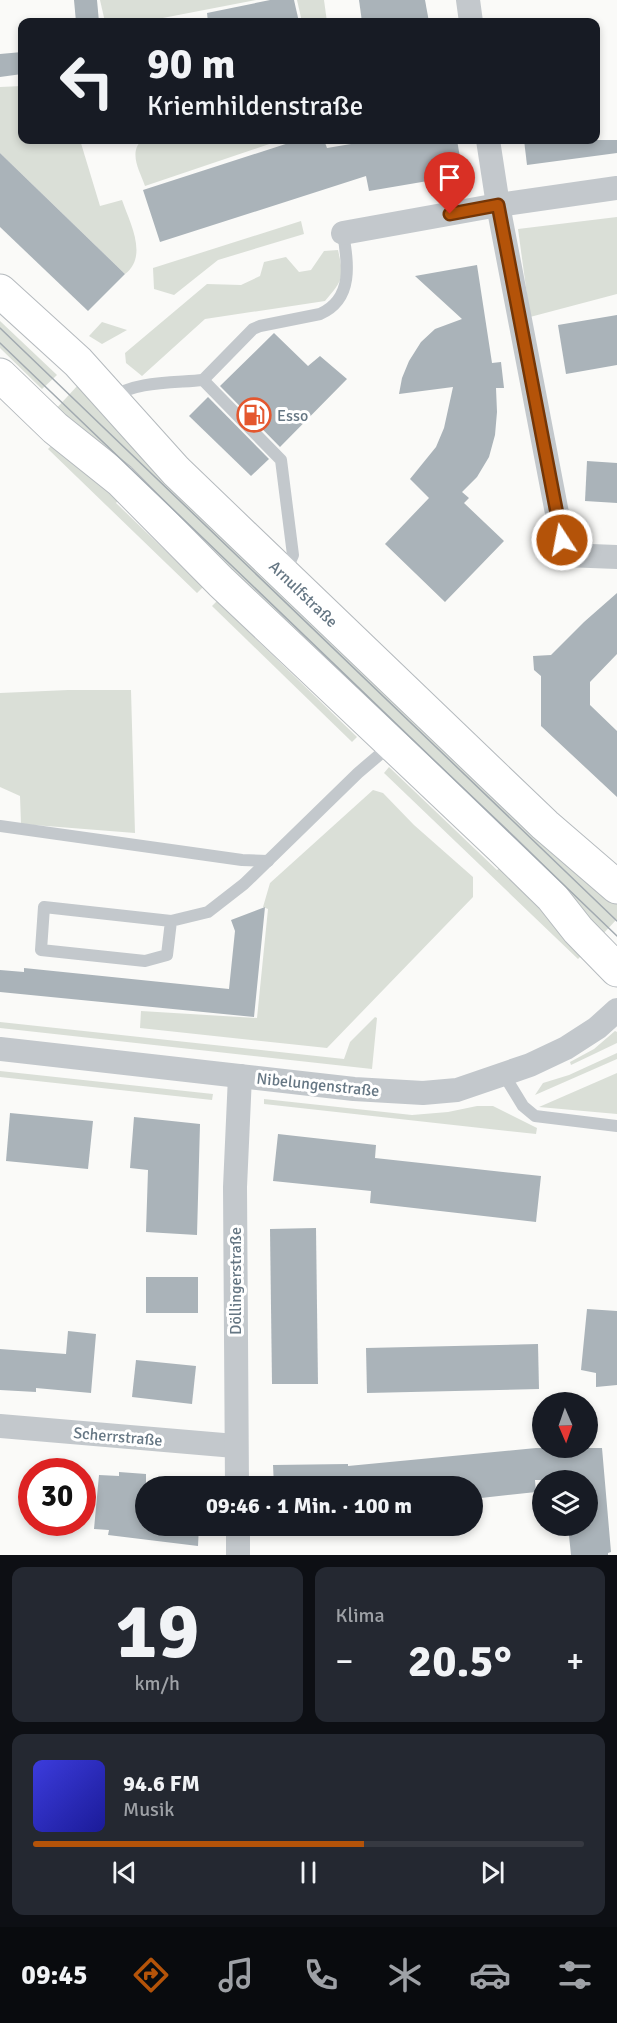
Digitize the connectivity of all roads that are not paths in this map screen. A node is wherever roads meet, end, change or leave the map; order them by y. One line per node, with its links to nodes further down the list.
1 (468, 0): 2 (street)
2 (470, 18)
3 (489, 144): 5 (street)
4 (617, 188): 5 (street)
5 (498, 205): 6 (street); 11 (street)
6 (343, 233): 9 (lane)
7 (0, 291): 10 (main road, Arnulfstraße)
8 (0, 375): 13 (main road)
9 (204, 380): 10 (lane); 12 (lane)
10 (111, 399): 12 (main road, Arnulfstraße)
11 (617, 557)
12 (284, 575): 16 (main road, Arnulfstraße)
13 (393, 744): 15 (lane); 18 (main road)
14 (0, 826): 15 (lane)
15 (268, 861): 17 (lane)
16 (617, 887)
17 (171, 921): 17 (lane)
18 (617, 970)
19 (617, 1010): 21 (street, Nibelungenstraße)
20 (0, 1049): 22 (street, Nibelungenstraße)
21 (504, 1075): 22 (street, Nibelungenstraße); 23 (lane)
22 (240, 1076): 25 (street, Döllingerstraße)
23 (617, 1126)
24 (0, 1426): 25 (street, Scherrstraße)
25 (235, 1446): 26 (street, Döllingerstraße)
26 (236, 1476)
27 (238, 1536): 28 (street)
28 (238, 1555)

